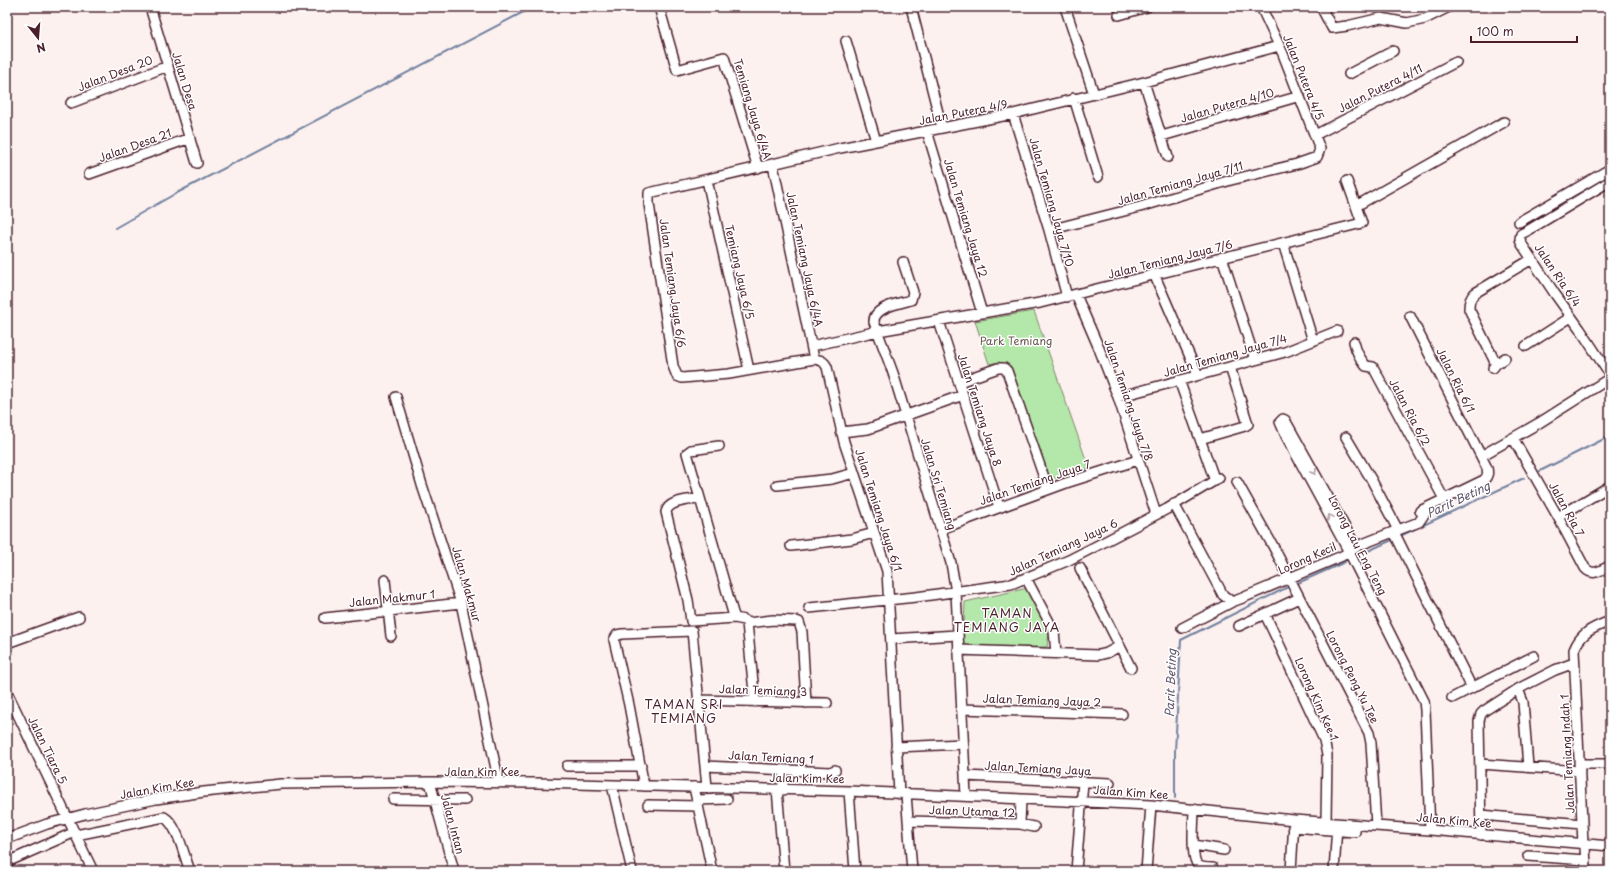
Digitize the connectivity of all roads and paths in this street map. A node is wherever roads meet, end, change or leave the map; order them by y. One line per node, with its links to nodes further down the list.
1 (150, 7): 14 (street, Jalan Desa)
2 (659, 7): 33 (street, Temiang Jaya 6/4A)
3 (911, 7): 23 (street)
4 (1066, 7): 17 (street)
5 (1147, 7): 9 (street)
6 (1261, 7): 11 (street, Jalan Putera 4/5)
7 (1321, 7): 8 (street)
8 (1449, 7)
9 (1119, 15)
10 (846, 41): 28 (street)
11 (1279, 46): 16 (street, Jalan Putera 4/9); 18 (street, Jalan Putera 4/5)
12 (1393, 51): 15 (street)
13 (1456, 62): 25 (street, Jalan Putera 4/11)
14 (168, 66): 20 (street, Jalan Desa 20); 27 (street, Jalan Desa)
15 (1349, 74)
16 (1144, 82): 17 (street, Jalan Putera 4/9); 26 (street)
17 (1094, 94): 19 (street, Jalan Putera 4/9)
18 (1300, 96): 25 (street, Jalan Putera 4/5); 26 (street, Jalan Putera 4/10)
19 (1074, 98): 21 (street, Jalan Putera 4/9); 36 (street)
20 (71, 103)
21 (1013, 114): 23 (street, Jalan Putera 4/9); 43 (street, Jalan Temiang Jaya 7/10)
22 (1504, 122): 41 (street)
23 (942, 128): 24 (street, Jalan Putera 4/9)
24 (927, 131): 28 (street, Jalan Putera 4/9); 50 (street, Jalan Temiang Jaya 12)
25 (1314, 135): 30 (street, Jalan Putera 4/5)
26 (1162, 136): 29 (street)
27 (190, 138): 31 (street, Jalan Desa); 35 (street, Jalan Desa 21)
28 (876, 141): 32 (street, Jalan Putera 4/9)
29 (1168, 157)
30 (1317, 157): 43 (street, Jalan Temiang Jaya 7/11)
31 (197, 163)
32 (772, 164): 33 (street, Jalan Putera 4/9); 61 (street, Jalan Temiang Jaya 6/4A)
33 (758, 168): 37 (street, Jalan Putera 4/9)
34 (1610, 169): 42 (street)
35 (89, 174)
36 (1098, 177)
37 (707, 180): 40 (street, Jalan Putera 4/9); 64 (street, Temiang Jaya 6/5)
38 (1347, 181): 41 (street, Jalan Temiang Jaya 7/6)
39 (1610, 181): 46 (street, Jalan Ria 6/4)
40 (649, 193): 64 (street, Jalan Temiang Jaya 6/6)
41 (1356, 206): 44 (street, Jalan Temiang Jaya 7/6)
42 (1519, 222)
43 (1049, 230): 49 (street, Jalan Temiang Jaya 7/10)
44 (1283, 243): 45 (street, Jalan Temiang Jaya 7/6); 56 (street)
45 (1222, 258): 48 (street, Jalan Temiang Jaya 7/6); 62 (street)
46 (1532, 260): 52 (street, Jalan Ria 6/4); 60 (street)
47 (904, 262): 54 (street, Jalan Sri Temiang)
48 (1154, 274): 49 (street, Jalan Temiang Jaya 7/6); 65 (street)
49 (1071, 296): 50 (street, Jalan Temiang Jaya 7/6); 72 (street, Jalan Temiang Jaya 7/8)
50 (982, 313): 53 (street, Jalan Temiang Jaya 7/6)
51 (1410, 316): 79 (street, Jalan Ria 6/1)
52 (1572, 317): 59 (street); 66 (street, Jalan Ria 6/4)
53 (939, 321): 54 (street, Jalan Temiang Jaya 7/6); 69 (street, Jalan Temiang Jaya 8)
54 (878, 331): 58 (street, Jalan Temiang Jaya 7/6); 73 (street, Jalan Sri Temiang)
55 (1337, 331): 56 (street, Jalan Temiang Jaya 7/4)
56 (1312, 341): 62 (street, Jalan Temiang Jaya 7/4)
57 (1354, 342): 87 (street, Jalan Ria 6/2)
58 (816, 345)
59 (1526, 346)
60 (1505, 358)
61 (817, 359): 64 (street); 74 (street, Jalan Temiang Jaya 6/1)
62 (1255, 360): 63 (street, Jalan Temiang Jaya 7/4)
63 (1230, 367): 65 (street, Jalan Temiang Jaya 7/4); 77 (street)
64 (749, 370)
65 (1198, 375): 68 (street, Jalan Temiang Jaya 7/4)
66 (1610, 375)
67 (1610, 378): 76 (street)
68 (1180, 380): 72 (street, Jalan Temiang Jaya 7/4); 77 (street)
69 (959, 382): 70 (street, Jalan Temiang Jaya 8); 85 (street)
70 (963, 395): 73 (street); 90 (street, Jalan Temiang Jaya 8)
71 (396, 397): 107 (street, Jalan Makmur)
72 (1118, 397): 80 (street, Jalan Temiang Jaya 7/8)
73 (906, 416): 74 (street); 94 (street, Jalan Sri Temiang)
74 (841, 432): 81 (street, Jalan Temiang Jaya 6/1)
75 (1346, 437): 96 (street)
76 (1513, 438): 79 (street); 93 (street, Jalan Ria 7)
77 (1200, 439): 88 (street, Jalan Temiang Jaya 6)
78 (718, 446): 86 (street)
79 (1481, 456): 87 (street, Jalan Ria 6/1)
80 (1138, 460): 85 (street, Jalan Temiang Jaya 7); 92 (street, Jalan Temiang Jaya 7/8)
81 (854, 473): 83 (street); 95 (street, Jalan Temiang Jaya 6/1)
82 (1237, 482): 103 (street, Lorong Peng Yu Tee)
83 (777, 485)
84 (1610, 486): 93 (street)
85 (1048, 489): 90 (street, Jalan Temiang Jaya 7)
86 (699, 498): 113 (street); 113 (street)
87 (1444, 499): 89 (street)
88 (1174, 504): 92 (street, Jalan Temiang Jaya 6); 106 (street)
89 (1430, 506): 91 (street); 96 (street, Lorong Kecil)
90 (999, 507): 94 (street, Jalan Temiang Jaya 7)
91 (1420, 511)
92 (1156, 514): 101 (street, Jalan Temiang Jaya 6)
93 (1558, 516): 99 (street, Jalan Ria 7)
94 (941, 529): 104 (street, Jalan Sri Temiang)
95 (874, 533): 97 (street); 105 (street, Jalan Temiang Jaya 6/1)
96 (1397, 535): 98 (street, Lorong Kecil); 128 (street)
97 (791, 546)
98 (1352, 554): 98 (street, Lorong Lau Eng Teng, one-way to 98); 103 (street, Lorong Kecil); 183 (street, Lorong Lau Eng Teng)
99 (1610, 566)
100 (1080, 568): 122 (street)
101 (1026, 578): 104 (street, Jalan Temiang Jaya 6); 124 (street)
102 (385, 580): 109 (street)
103 (1294, 588): 106 (street, Lorong Kecil); 110 (street); 180 (street, Lorong Peng Yu Tee)
104 (956, 592): 105 (street, Jalan Temiang Jaya 6); 118 (street, Jalan Sri Temiang)
105 (889, 600): 108 (street, Jalan Temiang Jaya 6); 120 (street, Jalan Temiang Jaya 6/1)
106 (1232, 602): 117 (street, Lorong Kecil)
107 (461, 603): 109 (street, Jalan Makmur 1); 152 (street, Jalan Makmur)
108 (809, 608)
109 (389, 611): 112 (street, Jalan Makmur 1); 119 (street)
110 (1266, 614): 116 (street); 176 (street, Lorong Kim Kee 1)
111 (79, 617): 121 (street)
112 (325, 618)
113 (735, 618): 115 (street)
114 (1610, 621): 126 (street, Jalan Temiang Indah 1)
115 (747, 623): 133 (street); 134 (street)
116 (1239, 626)
117 (1182, 628)
118 (957, 635): 120 (street); 123 (street, Jalan Sri Temiang)
119 (391, 636)
120 (890, 639): 139 (street, Jalan Temiang Jaya 6/1)
121 (7, 643)
122 (1120, 646): 124 (street); 127 (street)
123 (958, 650): 124 (street); 136 (street, Jalan Sri Temiang)
124 (1056, 653)
125 (1534, 656): 128 (street)
126 (1574, 663): 129 (street); 146 (street, Jalan Temiang Indah 1)
127 (1131, 668)
128 (1472, 688): 131 (street)
129 (1518, 689): 140 (street); 145 (street)
130 (7, 692): 174 (street, Jalan Tiara 5)
131 (1452, 698)
132 (698, 700): 133 (street, Jalan Temiang 3); 143 (street); 144 (street)
133 (755, 702): 134 (street, Jalan Temiang 3)
134 (806, 703): 135 (street, Jalan Temiang 3)
135 (827, 704)
136 (961, 709): 137 (street, Jalan Temiang Jaya 2); 138 (street, Jalan Sri Temiang)
137 (1122, 714)
138 (963, 744): 139 (street); 149 (street, Jalan Sri Temiang)
139 (896, 747): 160 (street, Jalan Temiang Jaya 6/1)
140 (1480, 764): 145 (street); 173 (street)
141 (1610, 764): 146 (street)
142 (567, 766): 143 (street)
143 (640, 766): 155 (street)
144 (705, 766): 147 (street, Jalan Temiang 1); 157 (street)
145 (1528, 767): 146 (street)
146 (1579, 767): 179 (street, Jalan Temiang Indah 1)
147 (783, 770): 148 (street, Jalan Temiang 1); 158 (street)
148 (836, 770)
149 (965, 776): 151 (street, Jalan Temiang Jaya); 161 (street, Jalan Sri Temiang)
150 (430, 782): 152 (street, Jalan Kim Kee); 165 (street, Jalan Intan); 172 (street, Jalan Kim Kee)
151 (1083, 782): 153 (street, Jalan Temiang Jaya); 167 (street)
152 (499, 783): 154 (street, Jalan Kim Kee)
153 (1110, 783)
154 (612, 785): 155 (street, Jalan Kim Kee); 199 (street)
155 (644, 786): 156 (street, Jalan Kim Kee)
156 (694, 787): 157 (street, Jalan Kim Kee); 168 (street)
157 (707, 787): 158 (street, Jalan Kim Kee)
158 (780, 789): 159 (street, Jalan Kim Kee); 201 (street)
159 (849, 791): 160 (street, Jalan Kim Kee); 202 (street)
160 (902, 794): 161 (street, Jalan Kim Kee); 175 (street, Jalan Temiang Jaya 6/1)
161 (966, 796): 164 (street, Jalan Kim Kee)
162 (393, 799): 165 (street)
163 (727, 799): 168 (street)
164 (1021, 799): 167 (street, Jalan Kim Kee); 178 (street)
165 (434, 800): 166 (street); 198 (street, Jalan Intan)
166 (465, 800)
167 (1082, 801): 170 (street, Jalan Kim Kee); 204 (street)
168 (697, 803): 169 (street); 200 (street)
169 (648, 805)
170 (1151, 805): 171 (street, Jalan Kim Kee); 205 (street)
171 (1194, 809): 177 (street, Jalan Kim Kee); 189 (street)
172 (152, 812): 174 (street, Jalan Kim Kee); 185 (street); 197 (street)
173 (1481, 815): 179 (street); 186 (street)
174 (68, 818): 185 (street, Jalan Tiara 5); 187 (street, Jalan Kim Kee)
175 (909, 821): 178 (street, Jalan Utama 12); 203 (street, Jalan Temiang Jaya 6/1)
176 (1326, 822): 177 (street, Jalan Kim Kee); 182 (street, Jalan Kim Kee)
177 (1294, 823): 182 (street); 206 (street)
178 (1020, 824): 181 (street, Jalan Utama 12)
179 (1582, 824): 188 (street, Jalan Temiang Indah 1)
180 (1376, 826): 182 (street, Jalan Kim Kee); 183 (street, Jalan Kim Kee)
181 (1034, 827)
182 (1337, 827): 184 (street); 207 (street)
183 (1430, 830): 186 (street, Jalan Kim Kee)
184 (1355, 832)
185 (76, 834): 194 (street); 196 (street, Jalan Tiara 5)
186 (1481, 835): 188 (street, Jalan Kim Kee)
187 (7, 839)
188 (1584, 844): 190 (street, Jalan Kim Kee); 193 (street, Jalan Temiang Indah 1)
189 (1194, 845): 191 (street); 195 (street)
190 (1610, 846)
191 (1224, 850)
192 (1528, 856): 193 (street)
193 (1586, 860): 208 (street, Jalan Temiang Indah 1)
194 (7, 862)
195 (1213, 868)
196 (94, 871)
197 (190, 871)
198 (454, 871)
199 (632, 871)
200 (712, 871)
201 (784, 871)
202 (855, 871)
203 (912, 871)
204 (1076, 871)
205 (1146, 871)
206 (1291, 871)
207 (1334, 871)
208 (1586, 871)

